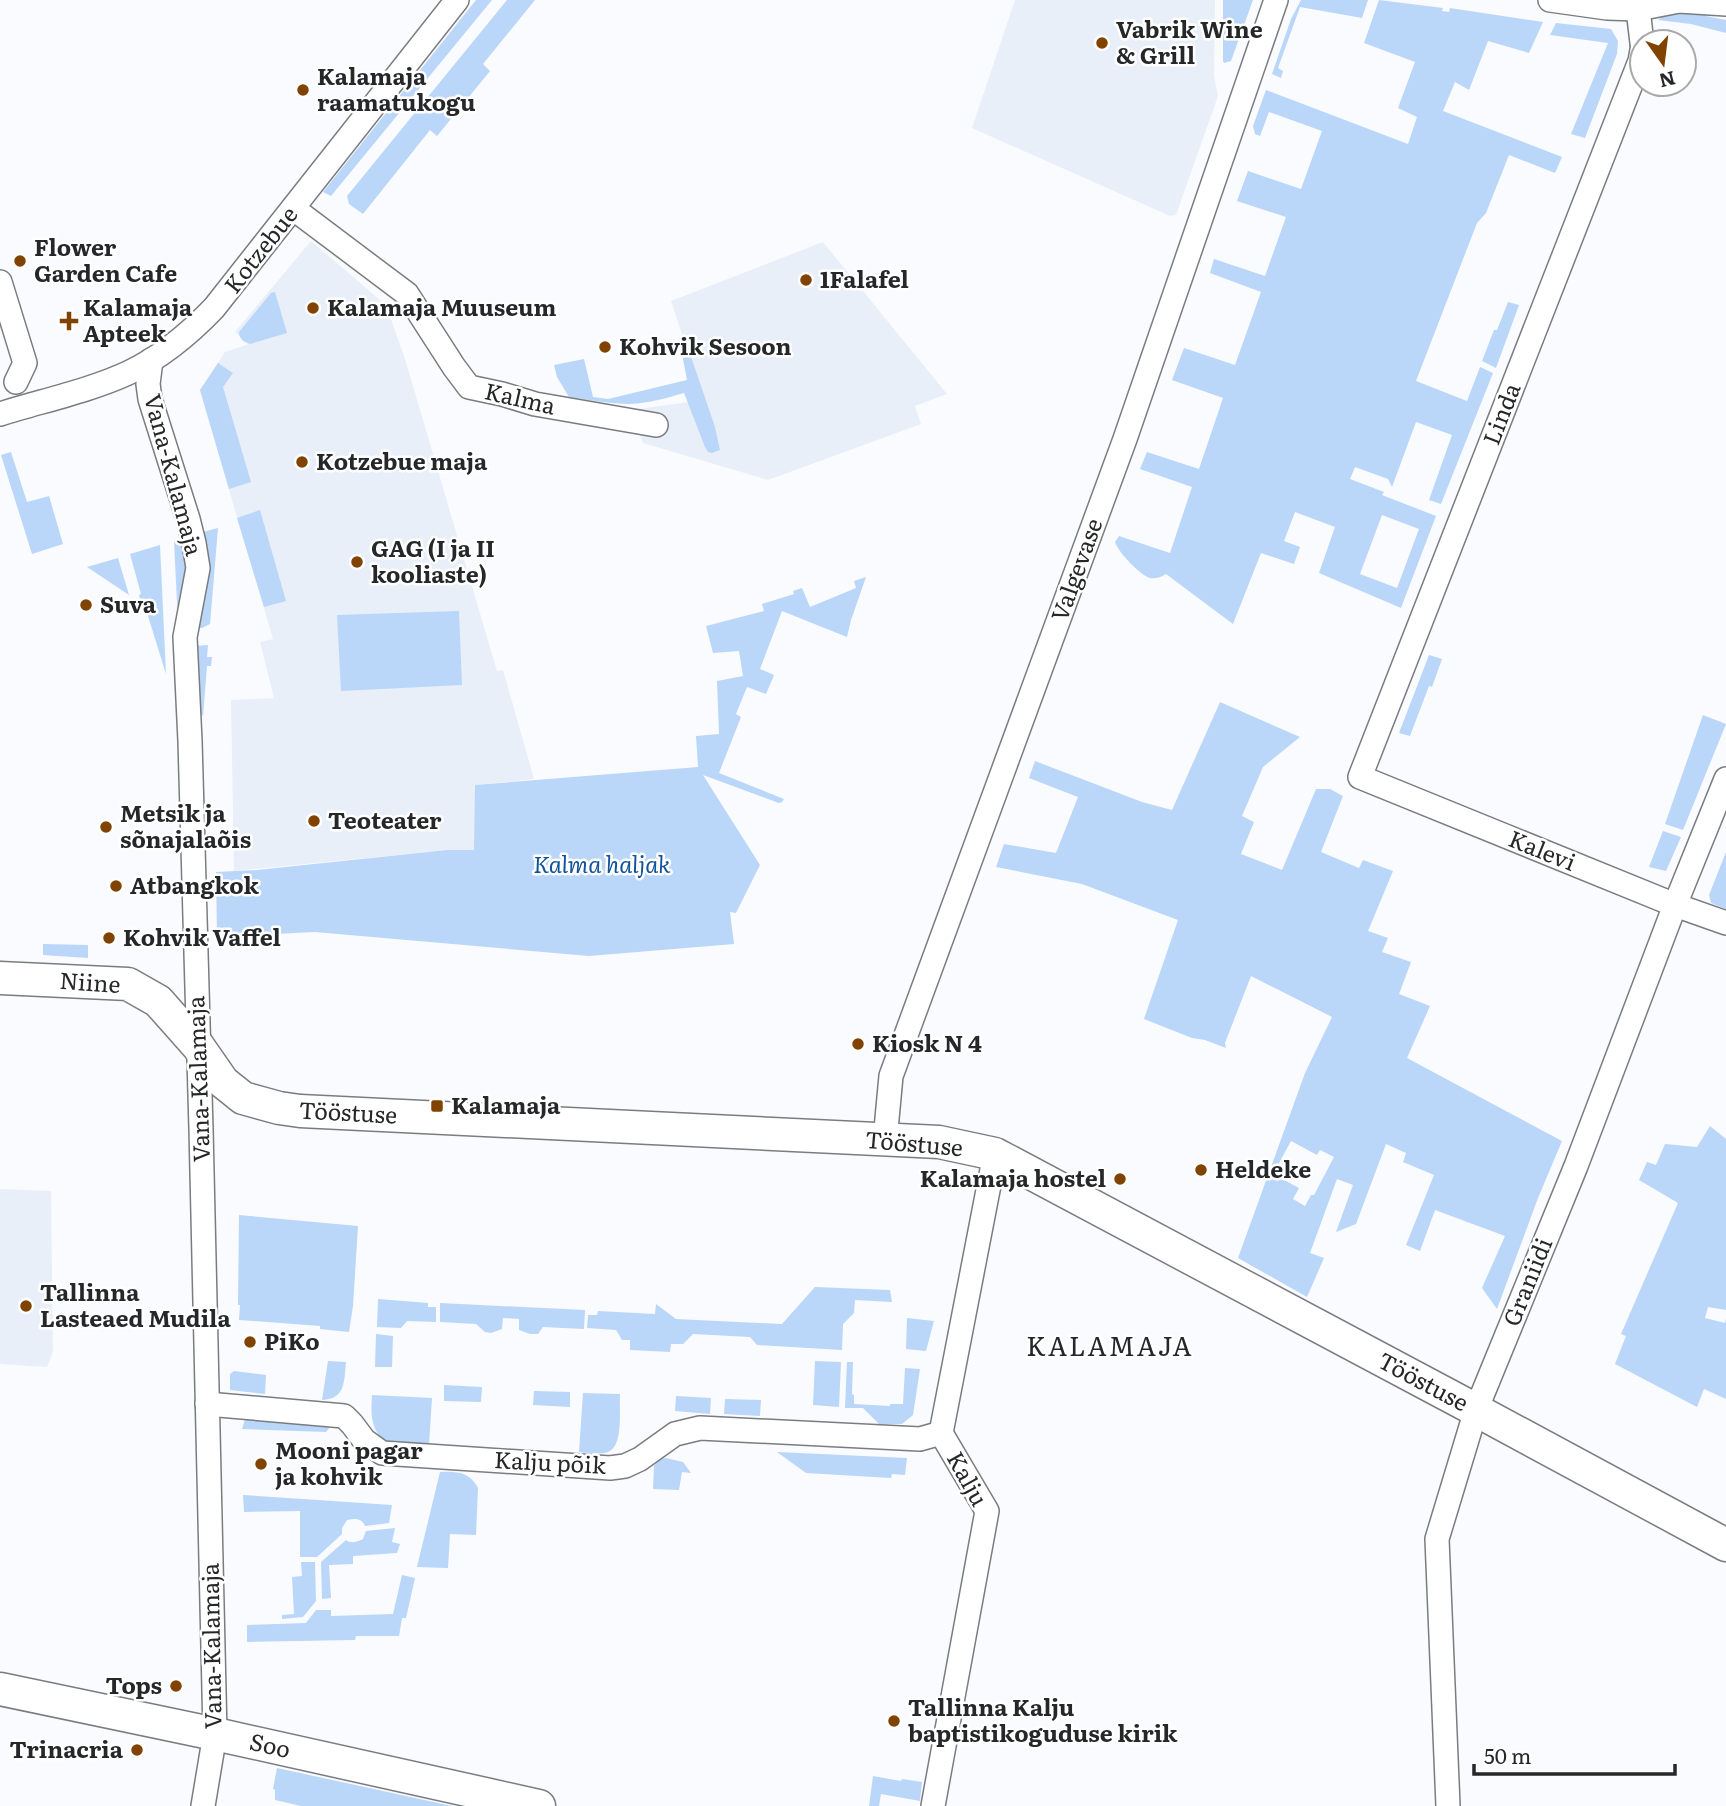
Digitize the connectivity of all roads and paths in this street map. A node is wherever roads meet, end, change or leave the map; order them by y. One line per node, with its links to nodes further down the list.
1 (457, 0): 8 (street, Kotzebue)
2 (1276, 0): 21 (street, Valgevase)
3 (1550, 0): 5 (street)
4 (1726, 4): 5 (street)
5 (1638, 9): 6 (street)
6 (1640, 28)
7 (1628, 92): 15 (street, Linda)
8 (294, 209): 10 (street, Kotzebue); 14 (street, Kalma)
9 (0, 282): 11 (street)
10 (151, 359): 12 (street, Kotzebue); 20 (street, Vana-Kalamaja)
11 (8, 378): 12 (street)
12 (23, 407): 13 (street, Kotzebue)
13 (0, 414)
14 (656, 425)
15 (1360, 777): 17 (street, Kalevi)
16 (1726, 779): 17 (street, Graniidi)
17 (1675, 905): 18 (street, Kalevi); 24 (street, Graniidi)
18 (1726, 923)
19 (0, 978): 20 (street, Niine)
20 (198, 1046): 21 (street, Tööstuse); 23 (street, Vana-Kalamaja)
21 (885, 1140): 22 (street, Tööstuse)
22 (995, 1154): 24 (street, Tööstuse); 25 (street, Kalju)
23 (207, 1404): 25 (street, Kalju põik); 28 (street, Vana-Kalamaja)
24 (1476, 1409): 26 (street, Tööstuse); 32 (street, Graniidi)
25 (941, 1433): 31 (street, Kalju)
26 (1726, 1545)
27 (0, 1689): 28 (street, Soo)
28 (215, 1734): 29 (street, Vana-Kalamaja); 30 (street, Soo)
29 (203, 1806)
30 (539, 1806)
31 (933, 1806)
32 (1448, 1806)

